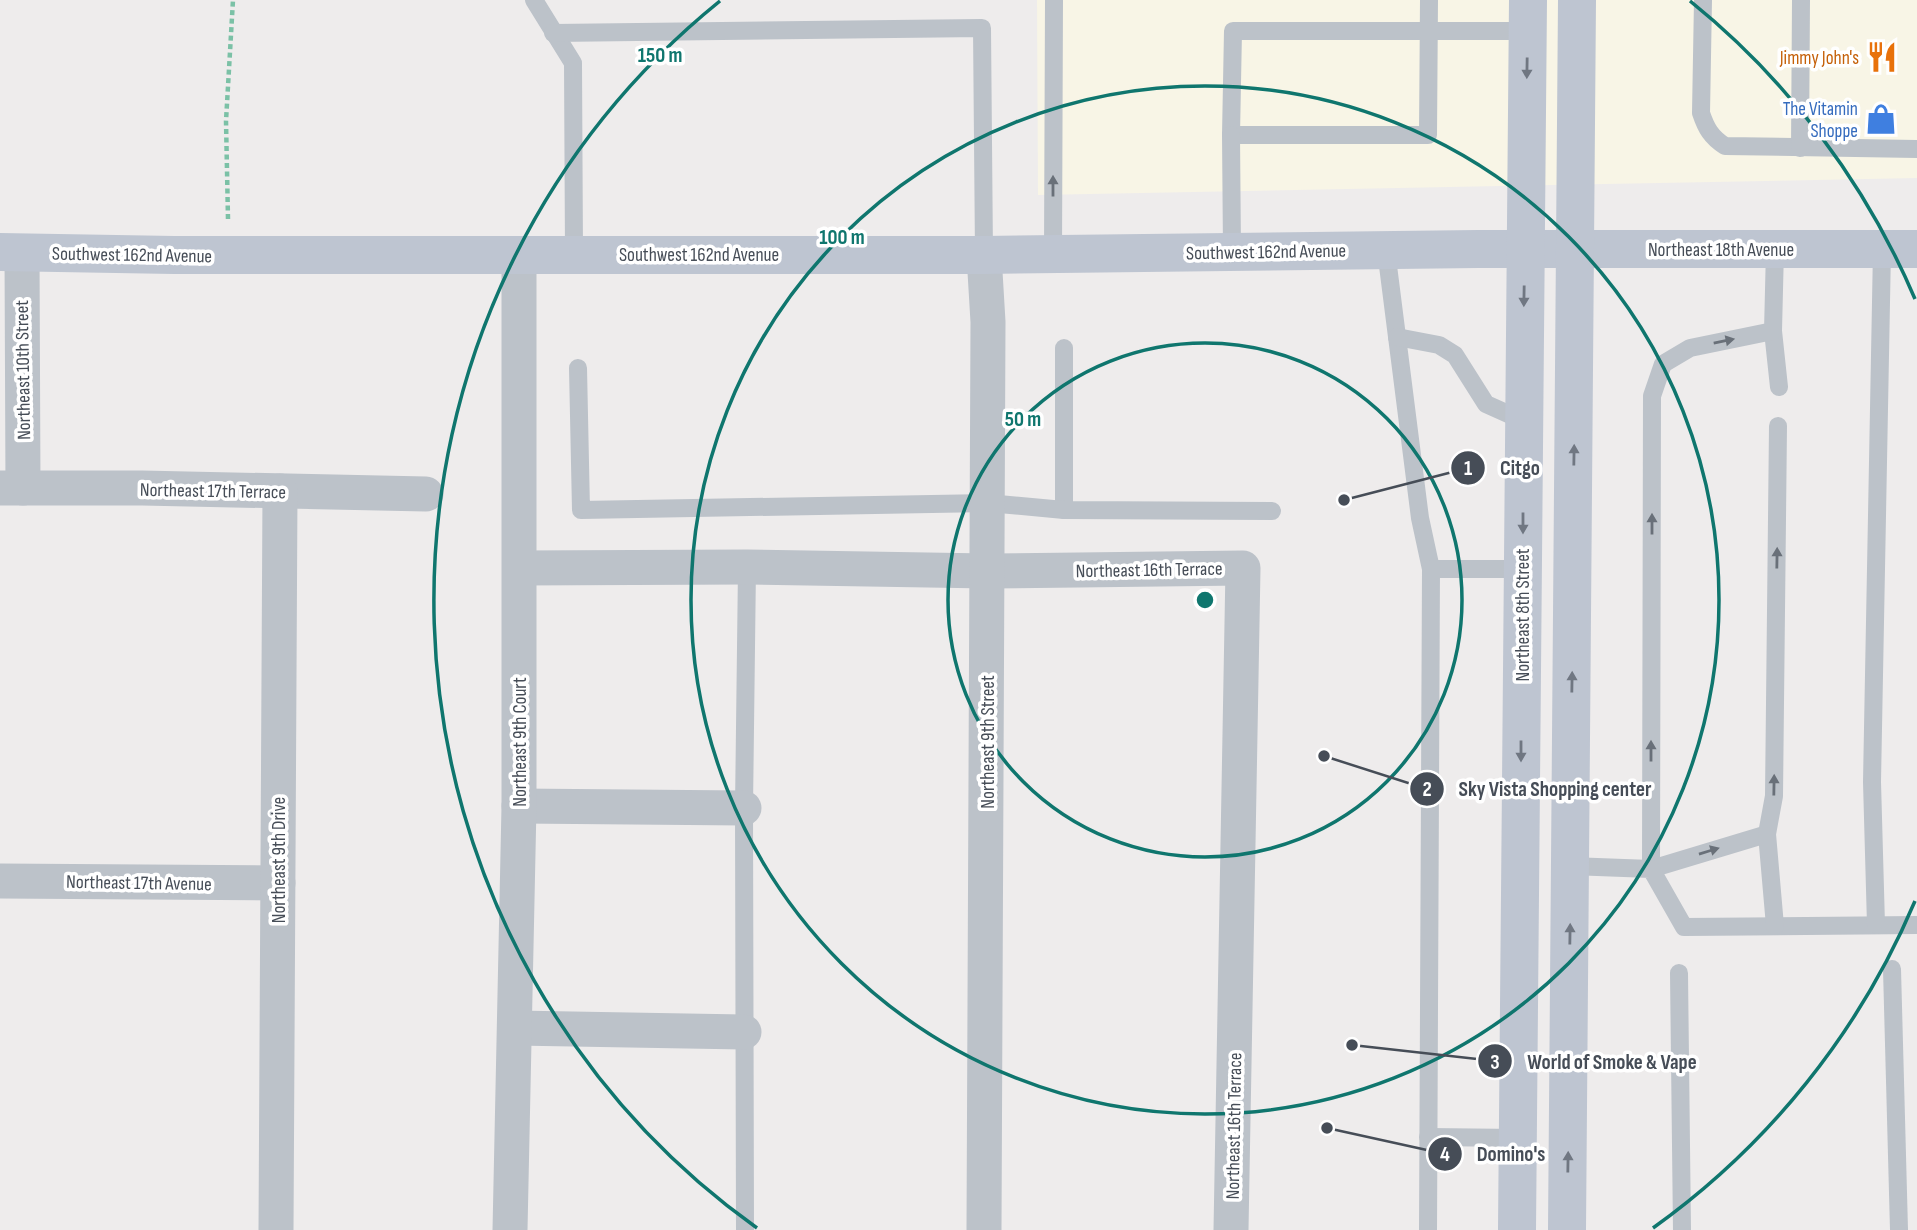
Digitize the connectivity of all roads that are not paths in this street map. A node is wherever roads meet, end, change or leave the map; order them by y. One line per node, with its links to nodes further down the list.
1 (534, 0): 9 (lane)
2 (1054, 0): 22 (lane, one-way to 2)
3 (1429, 0): 8 (lane)
4 (1577, 0): 14 (main road)
5 (1703, 0): 11 (lane)
6 (1801, 0): 11 (lane)
7 (1528, 16): 8 (lane); 13 (main road, Northeast 8th Street, one-way to 13)
8 (1428, 31): 10 (lane); 10 (lane)
9 (553, 33): 21 (lane); 23 (lane)
10 (1231, 135): 18 (lane)
11 (1800, 148): 12 (lane)
12 (1917, 149)
13 (1525, 249): 14 (main road, Northeast 18th Avenue); 17 (main road, Southwest 162nd Avenue); 29 (main road, Northeast 8th Street, one-way to 29)
14 (1576, 249): 15 (main road, Northeast 18th Avenue); 45 (main road, one-way to 14)
15 (1775, 249): 16 (main road, Northeast 18th Avenue); 24 (lane)
16 (1900, 249): 49 (lane)
17 (1387, 250): 18 (main road, Southwest 162nd Avenue); 25 (lane)
18 (1232, 251): 22 (main road, Southwest 162nd Avenue)
19 (11, 253): 20 (main road, Southwest 162nd Avenue); 31 (street, Northeast 10th Street)
20 (519, 254): 21 (main road, Southwest 162nd Avenue); 38 (street, Northeast 9th Court)
21 (573, 254): 23 (main road, Southwest 162nd Avenue)
22 (1053, 254): 23 (main road, Southwest 162nd Avenue)
23 (985, 255): 34 (street, Northeast 9th Street)
24 (1773, 331): 28 (lane); 46 (lane, one-way to 24)
25 (1397, 337): 29 (lane); 39 (lane)
26 (1064, 348): 35 (lane)
27 (578, 368): 34 (lane)
28 (1779, 387)
29 (1524, 421): 40 (main road, Northeast 8th Street, one-way to 40)
30 (1778, 426): 44 (lane, one-way to 30)
31 (11, 488): 32 (street, Northeast 17th Terrace)
32 (280, 491): 33 (street, Northeast 17th Terrace); 48 (street, Northeast 9th Drive)
33 (426, 494)
34 (988, 503): 35 (lane); 41 (street, Northeast 9th Street)
35 (1064, 510): 36 (lane)
36 (1272, 511)
37 (747, 567): 38 (street, Northeast 16th Terrace); 41 (street, Northeast 16th Terrace); 43 (lane)
38 (520, 568): 42 (street, Northeast 9th Court)
39 (1431, 569): 40 (lane); 56 (lane)
40 (1523, 569): 57 (main road, Northeast 8th Street, one-way to 57)
41 (988, 571): 61 (street, Northeast 9th Street); 62 (street, Northeast 16th Terrace)
42 (519, 806): 43 (street); 54 (street, Northeast 9th Court)
43 (744, 808): 55 (lane)
44 (1767, 834): 46 (lane, one-way to 44); 51 (lane)
45 (1570, 866): 46 (lane); 65 (main road, one-way to 45)
46 (1651, 869): 51 (lane)
47 (0, 881): 48 (street, Northeast 17th Avenue)
48 (278, 884): 58 (street, Northeast 9th Drive)
49 (1876, 925): 50 (lane); 51 (lane)
50 (1917, 925)
51 (1775, 926)
52 (1892, 968): 67 (lane)
53 (1679, 973): 66 (lane)
54 (515, 1028): 55 (street); 59 (street, Northeast 9th Court)
55 (744, 1032): 60 (lane)
56 (1428, 1137): 57 (lane); 63 (lane)
57 (1519, 1138): 64 (main road, Northeast 8th Street)
58 (276, 1230)
59 (510, 1230)
60 (745, 1230)
61 (984, 1230)
62 (1231, 1230)
63 (1428, 1230)
64 (1517, 1230)
65 (1567, 1230)
66 (1682, 1230)
67 (1899, 1230)

